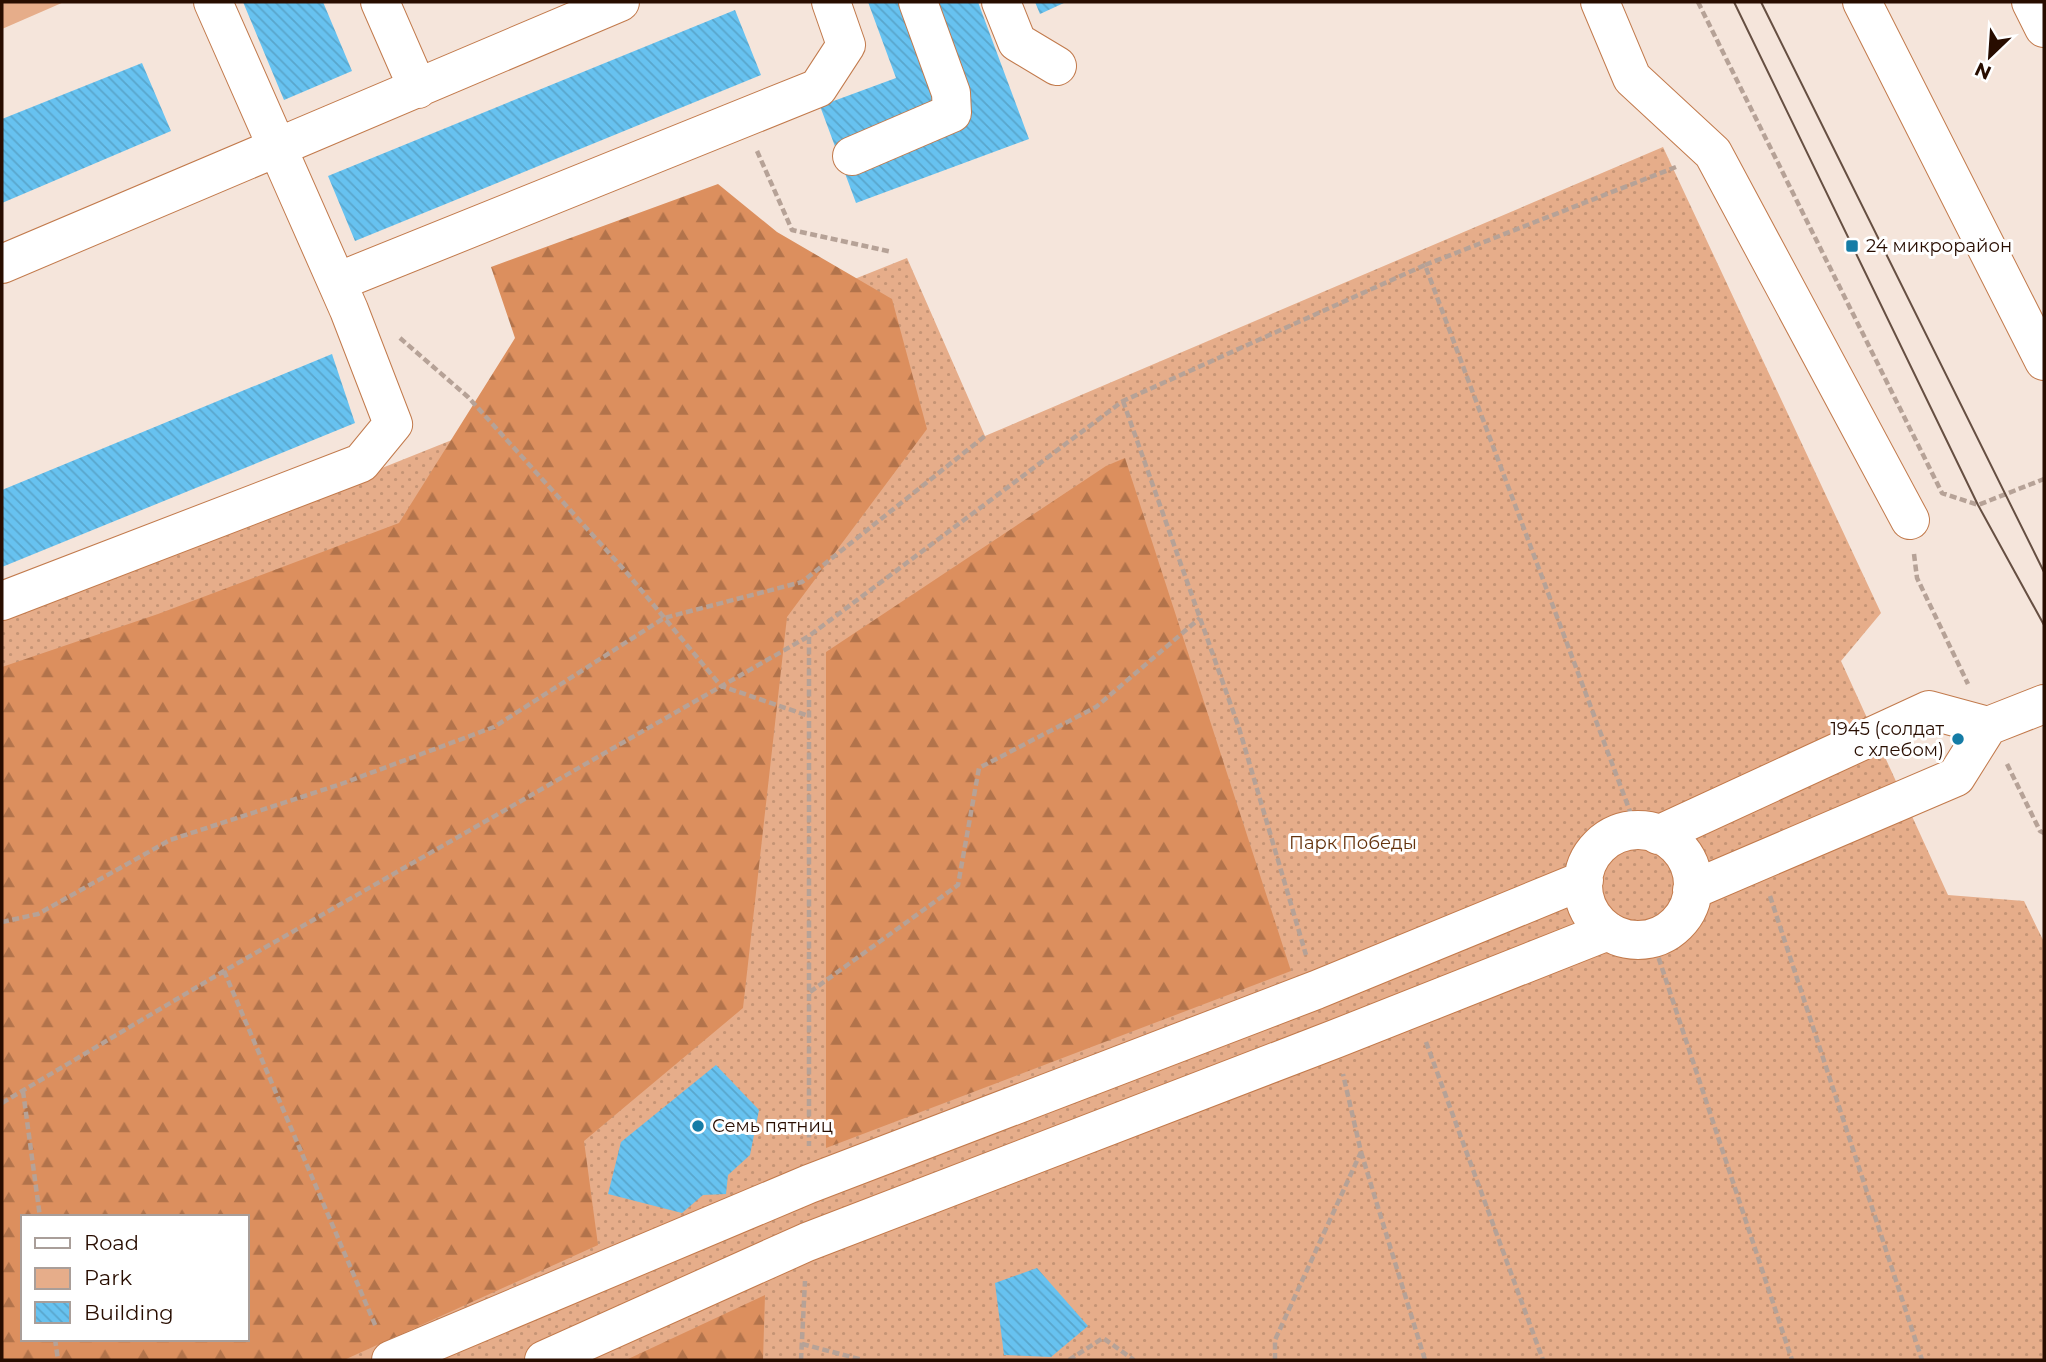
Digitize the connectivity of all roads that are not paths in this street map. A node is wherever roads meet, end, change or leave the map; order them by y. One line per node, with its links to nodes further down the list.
1 (213, 2): 13 (street)
2 (380, 2): 12 (street)
3 (620, 2): 12 (street)
4 (831, 2): 16 (street)
5 (918, 2): 14 (street)
6 (1001, 2): 11 (street)
7 (1600, 2): 18 (street)
8 (1862, 2): 17 (street)
9 (2031, 2): 10 (street)
10 (2044, 28)
11 (1057, 66)
12 (418, 89): 13 (street)
13 (277, 147): 15 (street); 16 (street)
14 (852, 156)
15 (2, 264)
16 (337, 282): 19 (street)
17 (2044, 361)
18 (1910, 520)
19 (2, 601)
20 (2044, 704): 21 (street)
21 (1988, 726): 22 (street); 24 (street)
22 (1647, 830): 23 (street); 24 (street)
23 (1584, 880): 25 (street); 26 (street)
24 (1692, 890): 25 (street)
25 (1608, 931): 27 (street)
26 (385, 1348)
27 (544, 1360)

